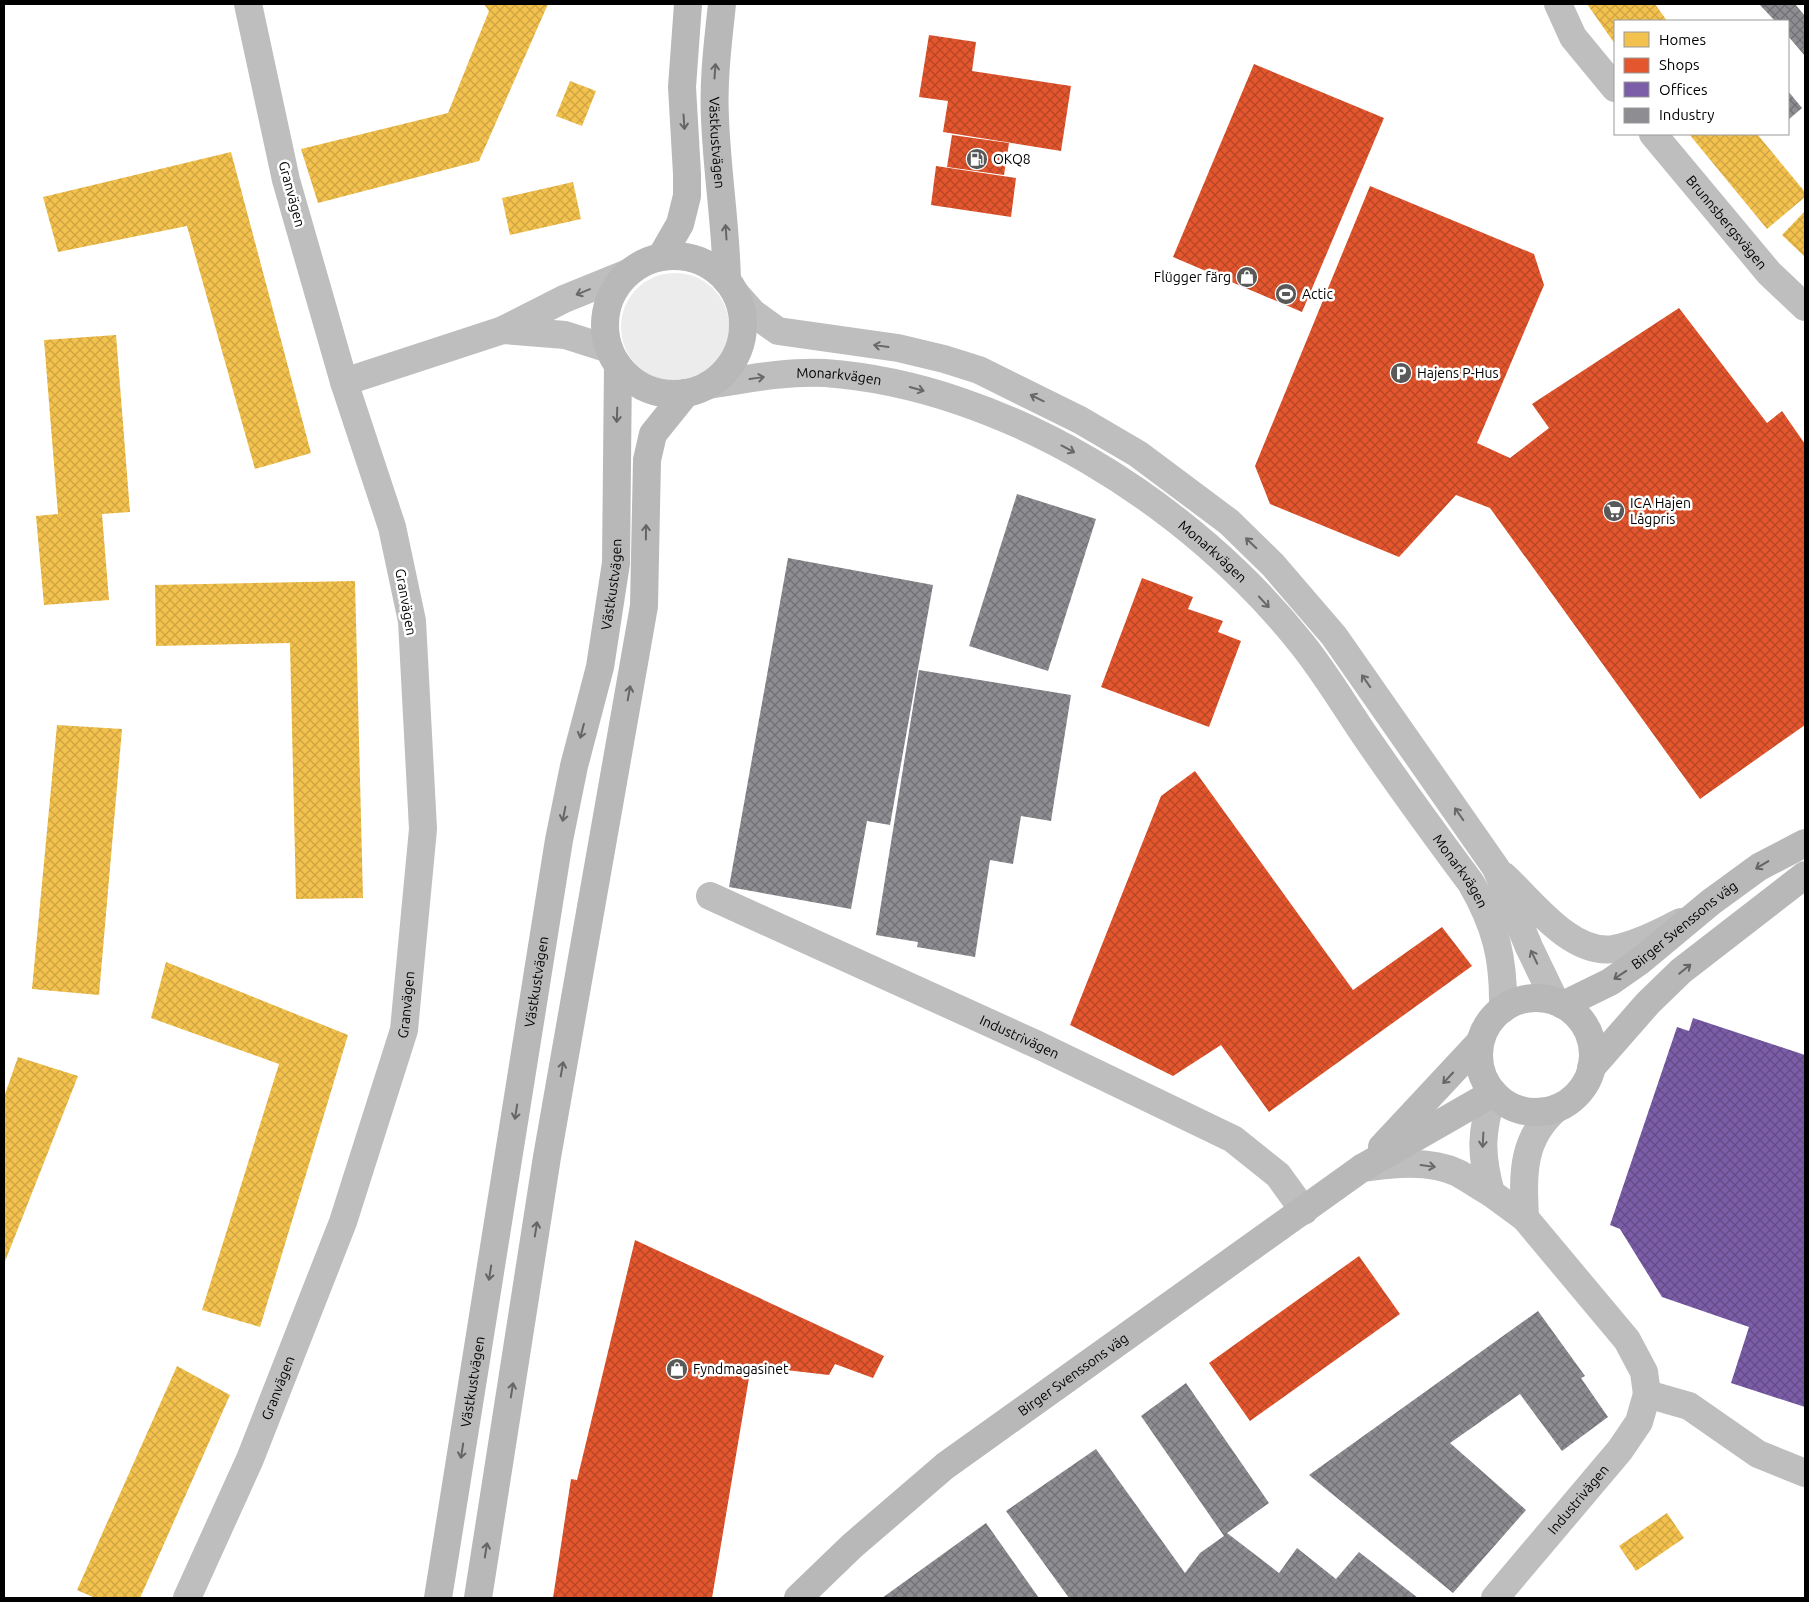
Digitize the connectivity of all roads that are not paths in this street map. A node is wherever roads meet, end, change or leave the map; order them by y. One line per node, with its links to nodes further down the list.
1 (248, 4): 13 (street, Granvägen)
2 (688, 4): 7 (street, one-way to 7)
3 (722, 4): 9 (street, Västkustvägen, one-way to 3)
4 (1558, 4): 5 (street)
5 (1614, 87)
6 (1654, 135): 10 (street, Brunnsbergsvägen)
7 (661, 257): 8 (street); 9 (street)
8 (628, 273): 11 (street, one-way to 11); 12 (street)
9 (731, 288): 14 (street); 16 (street, Monarkvägen, one-way to 9)
10 (1805, 306)
11 (503, 330): 12 (street); 13 (street)
12 (614, 358): 14 (street); 33 (street, Västkustvägen, one-way to 33)
13 (344, 382): 32 (street, Granvägen)
14 (697, 389): 21 (street, Monarkvägen, one-way to 21); 34 (street, one-way to 14)
15 (1805, 842): 19 (street, Birger Svenssons väg, one-way to 19)
16 (1496, 868): 19 (street, Monarkvägen); 20 (street, Monarkvägen, one-way to 16)
17 (1805, 875): 23 (street, one-way to 17)
18 (710, 896): 28 (street, Industrivägen)
19 (1692, 917): 20 (street, Birger Svenssons väg, one-way to 20)
20 (1559, 1003): 21 (street, Birger Svenssons väg); 23 (street)
21 (1503, 1008): 22 (street, Birger Svenssons väg)
22 (1480, 1042): 24 (street); 26 (street, Birger Svenssons väg, one-way to 26)
23 (1591, 1068): 25 (street)
24 (1493, 1093): 25 (street); 26 (street, Birger Svenssons väg); 27 (street, one-way to 27)
25 (1557, 1108): 29 (street)
26 (1362, 1168): 27 (street, Industrivägen, one-way to 27); 28 (street, Birger Svenssons väg)
27 (1491, 1193): 29 (street, Industrivägen)
28 (1304, 1211): 35 (street, Birger Svenssons väg)
29 (1525, 1218): 30 (street, Industrivägen)
30 (1647, 1394): 31 (street); 36 (street, Industrivägen)
31 (1805, 1474)
32 (187, 1598)
33 (438, 1598)
34 (478, 1598)
35 (798, 1598)
36 (1496, 1598)

